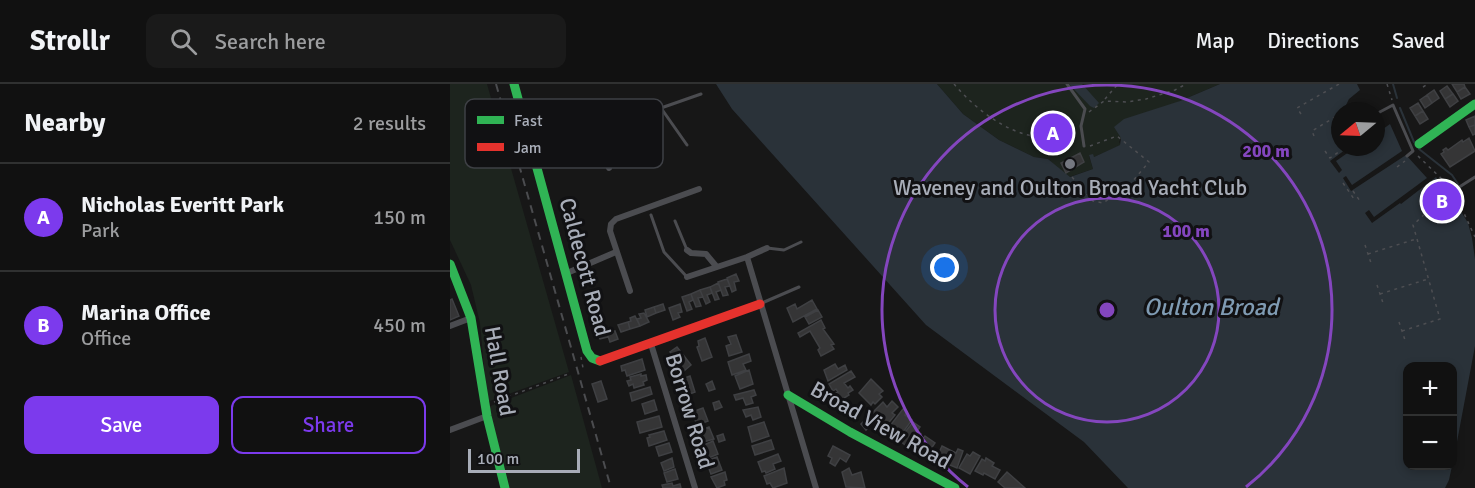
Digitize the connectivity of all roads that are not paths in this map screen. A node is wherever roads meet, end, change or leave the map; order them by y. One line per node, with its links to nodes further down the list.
1 (514, 84): 4 (street, Caldecott Road)
2 (1067, 84): 10 (lane)
3 (701, 94): 6 (lane)
4 (518, 99)
5 (1475, 104): 11 (street)
6 (663, 107)
7 (1385, 109): 11 (lane)
8 (663, 111): 9 (lane)
9 (687, 145)
10 (1085, 147)
11 (1415, 148): 12 (lane)
12 (1407, 157)
13 (538, 168): 26 (street, Caldecott Road)
14 (1475, 177): 16 (lane)
15 (699, 189): 22 (street)
16 (1453, 191)
17 (651, 215): 27 (lane)
18 (675, 221): 21 (lane)
19 (801, 242): 20 (lane)
20 (767, 248): 23 (street)
21 (687, 250): 25 (street)
22 (616, 252): 26 (street); 29 (street)
23 (747, 257): 25 (street); 30 (street)
24 (450, 264): 31 (street, Hall Road)
25 (716, 266): 27 (street)
26 (567, 273): 33 (street, Caldecott Road)
27 (687, 277)
28 (799, 287): 30 (lane)
29 (630, 291)
30 (760, 304): 33 (street, Caldecott Road); 34 (street)
31 (471, 318): 32 (street); 35 (street, Hall Road)
32 (450, 326)
33 (651, 344): 38 (street, Borrow Road)
34 (788, 395): 39 (street); 40 (street, Broad View Road)
35 (486, 416): 36 (street); 37 (street, Hall Road)
36 (450, 430)
37 (505, 488)
38 (695, 488)
39 (816, 488)
40 (955, 488)

